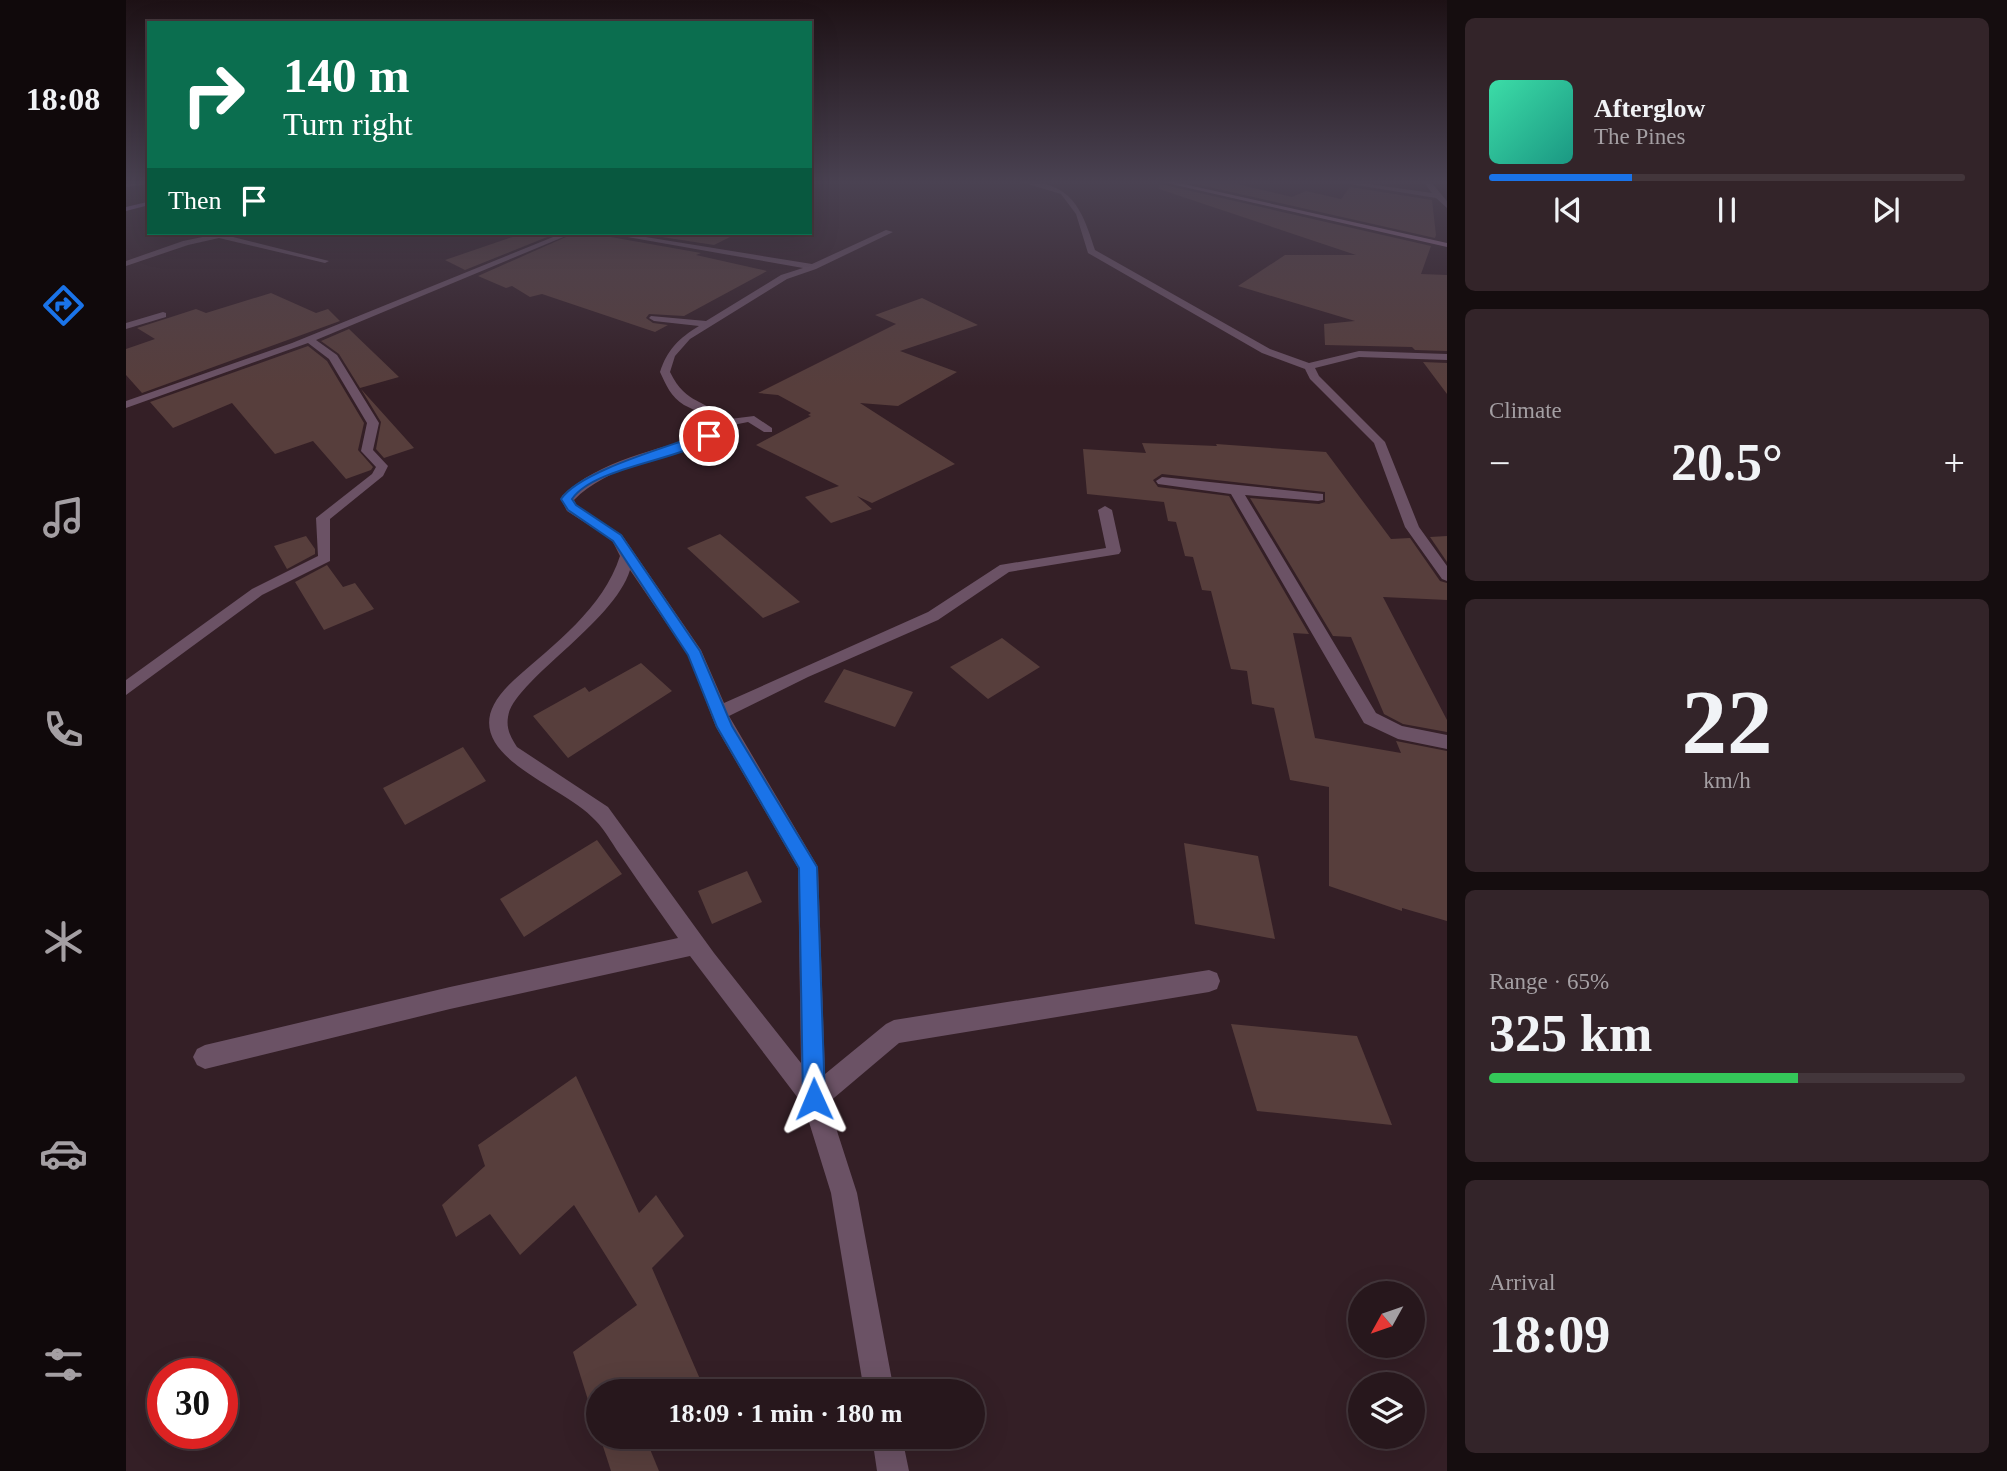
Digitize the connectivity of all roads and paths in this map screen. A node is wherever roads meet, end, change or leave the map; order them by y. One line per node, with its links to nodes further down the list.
1 (167, 250): 8 (street)
2 (277, 250): 7 (street)
3 (528, 250): 14 (street)
4 (712, 250): 9 (street)
5 (851, 250): 9 (street)
6 (1091, 250): 16 (street)
7 (325, 261)
8 (126, 264)
9 (813, 267): 12 (street)
10 (163, 315): 13 (street)
11 (654, 318): 12 (street)
12 (709, 324): 18 (street)
13 (126, 326)
14 (309, 339): 17 (street); 26 (street)
15 (1447, 357): 16 (street)
16 (1309, 367): 25 (street)
17 (126, 404)
18 (719, 424): 19 (street); 24 (street)
19 (768, 430)
20 (1162, 481): 21 (street)
21 (1236, 491): 22 (street); 28 (street)
22 (1318, 497)
23 (1105, 510): 27 (street)
24 (627, 556): 27 (street); 29 (street)
25 (1447, 576)
26 (126, 689)
27 (719, 713): 32 (street)
28 (1447, 742)
29 (695, 945): 31 (street); 32 (street)
30 (1209, 981): 32 (street)
31 (205, 1057)
32 (814, 1099): 33 (street)
33 (877, 1379)
34 (889, 1449): 35 (street)
35 (893, 1471)

